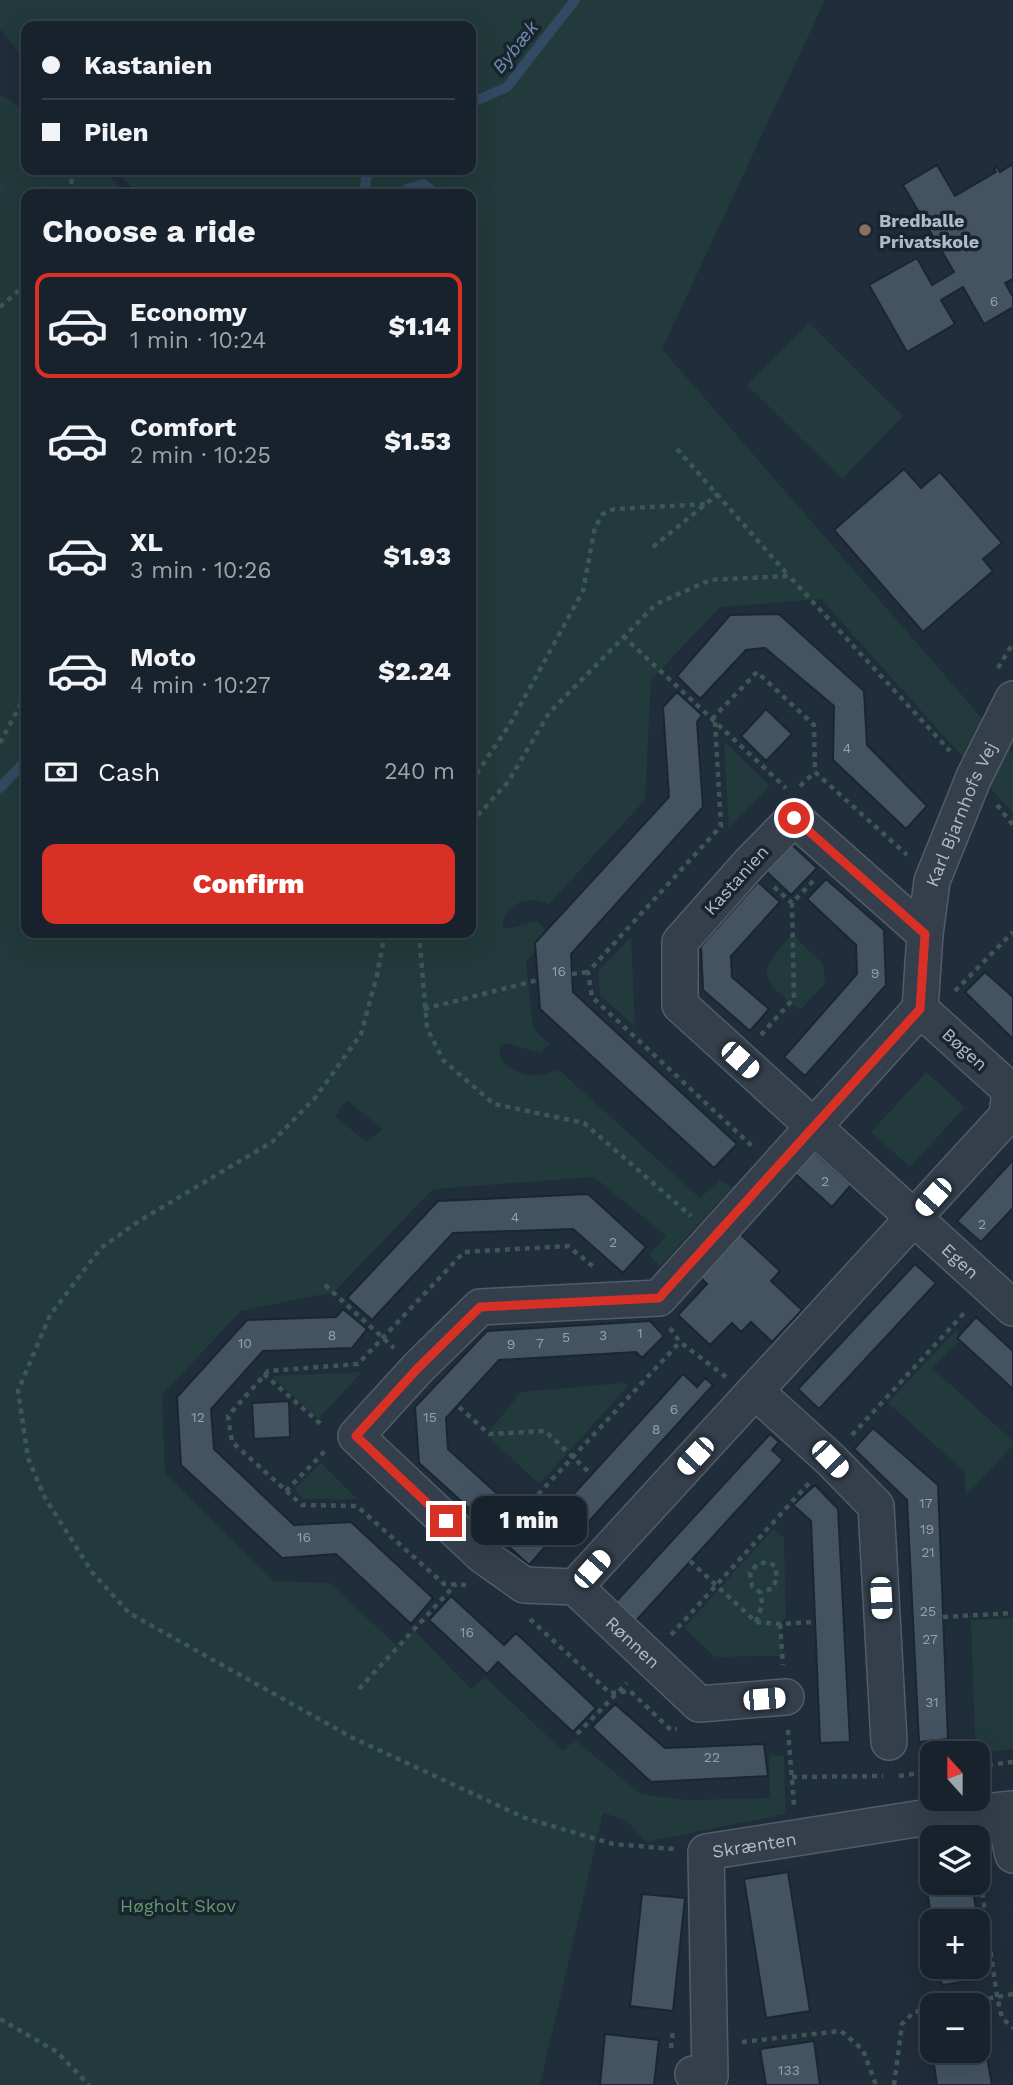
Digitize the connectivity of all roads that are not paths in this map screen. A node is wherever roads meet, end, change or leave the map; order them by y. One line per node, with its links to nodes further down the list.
1 (1013, 699): 2 (street, Karl Bjarnhofs Vej)
2 (925, 934): 3 (street); 5 (street, Kastanien)
3 (920, 1009): 4 (street, Bøgen); 5 (street)
4 (1012, 1090): 6 (street, Bøgen)
5 (813, 1127): 6 (street, Egen); 9 (street)
6 (914, 1218): 7 (street, Egen); 8 (street)
7 (1001, 1297)
8 (753, 1394): 9 (street); 11 (street)
9 (575, 1587): 10 (street, Rønnen)
10 (786, 1697)
11 (890, 1742)
12 (1008, 1810): 13 (street, Skrænten); 14 (street, Skrænten)
13 (1013, 1855)
14 (701, 2060)

